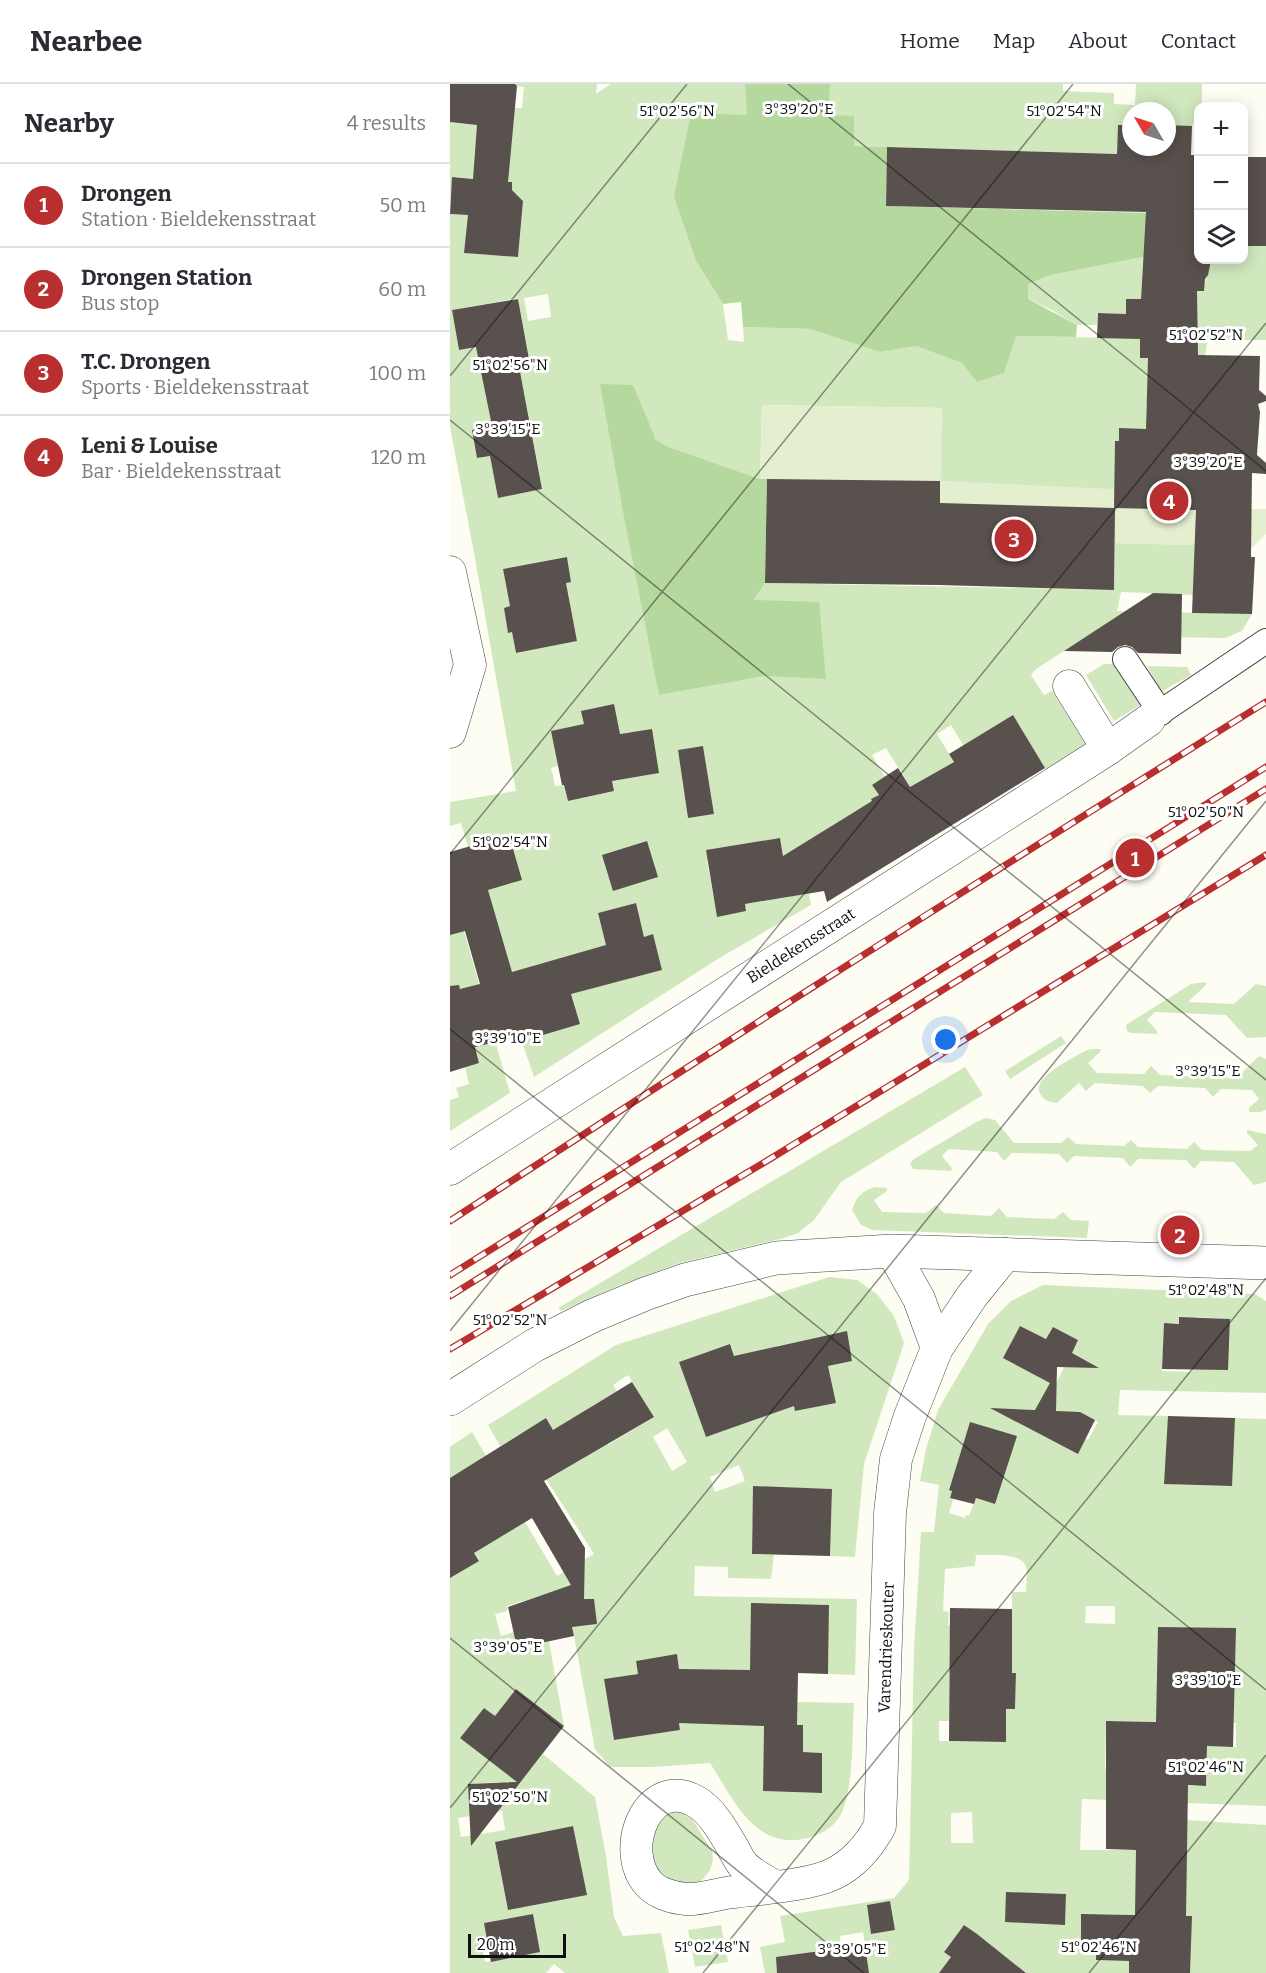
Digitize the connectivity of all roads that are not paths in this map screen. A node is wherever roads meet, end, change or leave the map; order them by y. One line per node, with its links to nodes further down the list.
1 (450, 572): 6 (street)
2 (1266, 641): 5 (street)
3 (1125, 659): 5 (street)
4 (1069, 686): 7 (street)
5 (1155, 717): 7 (street, Bieldekensstraat)
6 (450, 732)
7 (1108, 749): 8 (street, Bieldekensstraat)
8 (450, 1169)
9 (892, 1251): 10 (street); 12 (street); 13 (street)
10 (1006, 1254): 11 (street); 12 (street, Varendrieskouter)
11 (1266, 1263)
12 (937, 1348): 14 (street, Varendrieskouter)
13 (450, 1399)
14 (774, 1886)

